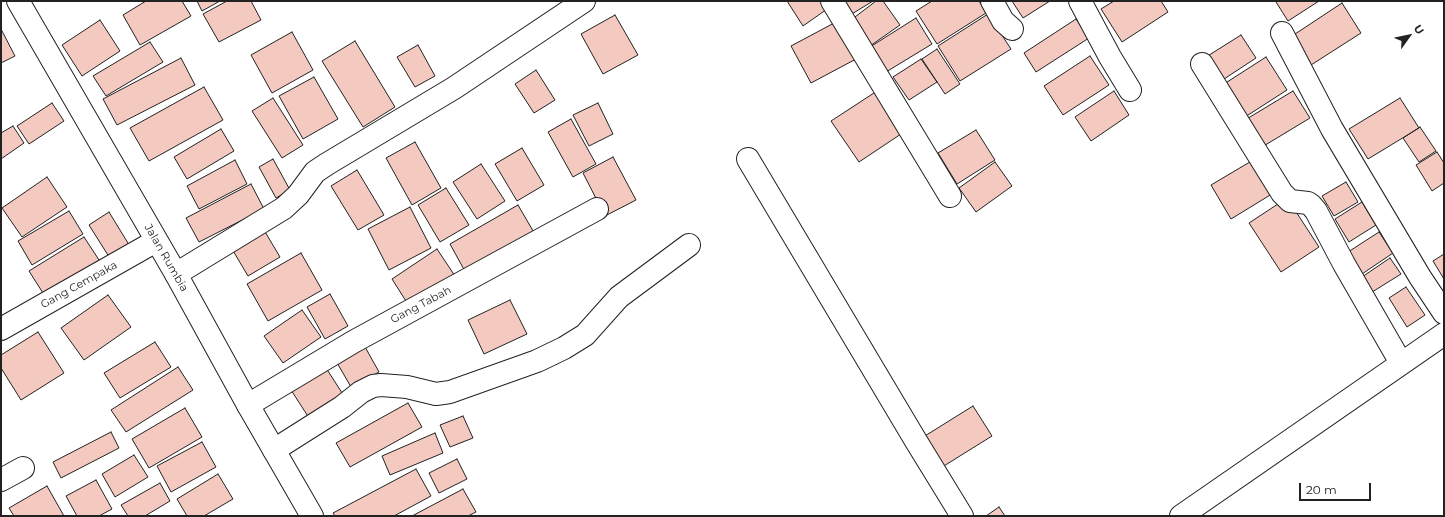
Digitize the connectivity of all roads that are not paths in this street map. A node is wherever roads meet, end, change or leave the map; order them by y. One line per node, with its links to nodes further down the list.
1 (18, 1): 13 (main road, Jalan Rumbia)
2 (584, 1): 15 (main road)
3 (832, 1): 11 (main road)
4 (992, 1): 6 (main road)
5 (1080, 1): 9 (main road)
6 (1012, 29)
7 (1282, 33): 16 (main road)
8 (1202, 64): 19 (main road)
9 (1130, 90)
10 (748, 159): 26 (main road)
11 (950, 196)
12 (597, 209): 20 (main road, Gang Tabah)
13 (156, 241): 15 (main road, Jalan Rumbia); 17 (main road, Gang Cempaka)
14 (689, 245): 21 (main road)
15 (176, 274): 20 (main road, Jalan Rumbia)
16 (1444, 313)
17 (1, 329)
18 (1444, 334): 19 (main road)
19 (1401, 363): 24 (main road)
20 (248, 405): 21 (main road, Jalan Rumbia)
21 (274, 450): 25 (main road, Jalan Rumbia)
22 (23, 468): 23 (main road)
23 (1, 480)
24 (1206, 509): 27 (main road)
25 (312, 516)
26 (962, 516)
27 (1182, 516)

